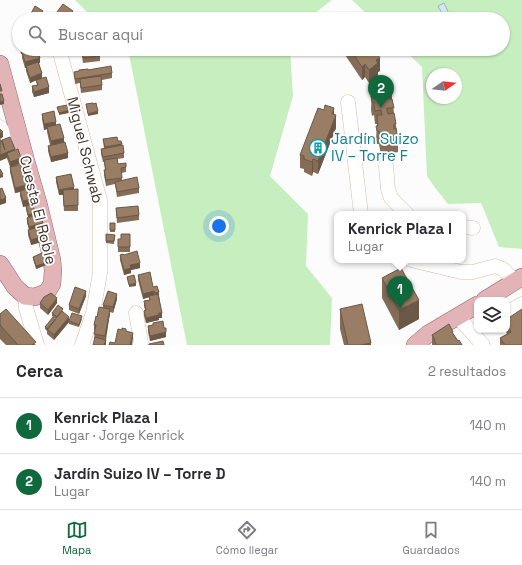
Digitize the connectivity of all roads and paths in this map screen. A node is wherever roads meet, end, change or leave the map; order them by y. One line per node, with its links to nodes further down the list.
1 (61, 56): 22 (street, Miguel Schwab)
2 (0, 64): 5 (main road, Cuesta El Roble)
3 (348, 102): 7 (street)
4 (0, 127): 5 (street)
5 (26, 161): 12 (main road, Cuesta El Roble)
6 (386, 166): 8 (street)
7 (361, 211)
8 (404, 211)
9 (421, 263): 11 (street)
10 (0, 264): 12 (main road)
11 (519, 279): 13 (main road)
12 (25, 296): 21 (street)
13 (490, 297)
14 (522, 297): 15 (street)
15 (510, 304)
16 (522, 304): 18 (street)
17 (474, 307): 20 (main road)
18 (510, 311)
19 (136, 313): 23 (street)
20 (458, 317): 24 (main road); 25 (street)
21 (37, 345)
22 (82, 345)
23 (140, 345)
24 (415, 345)
25 (483, 345)

